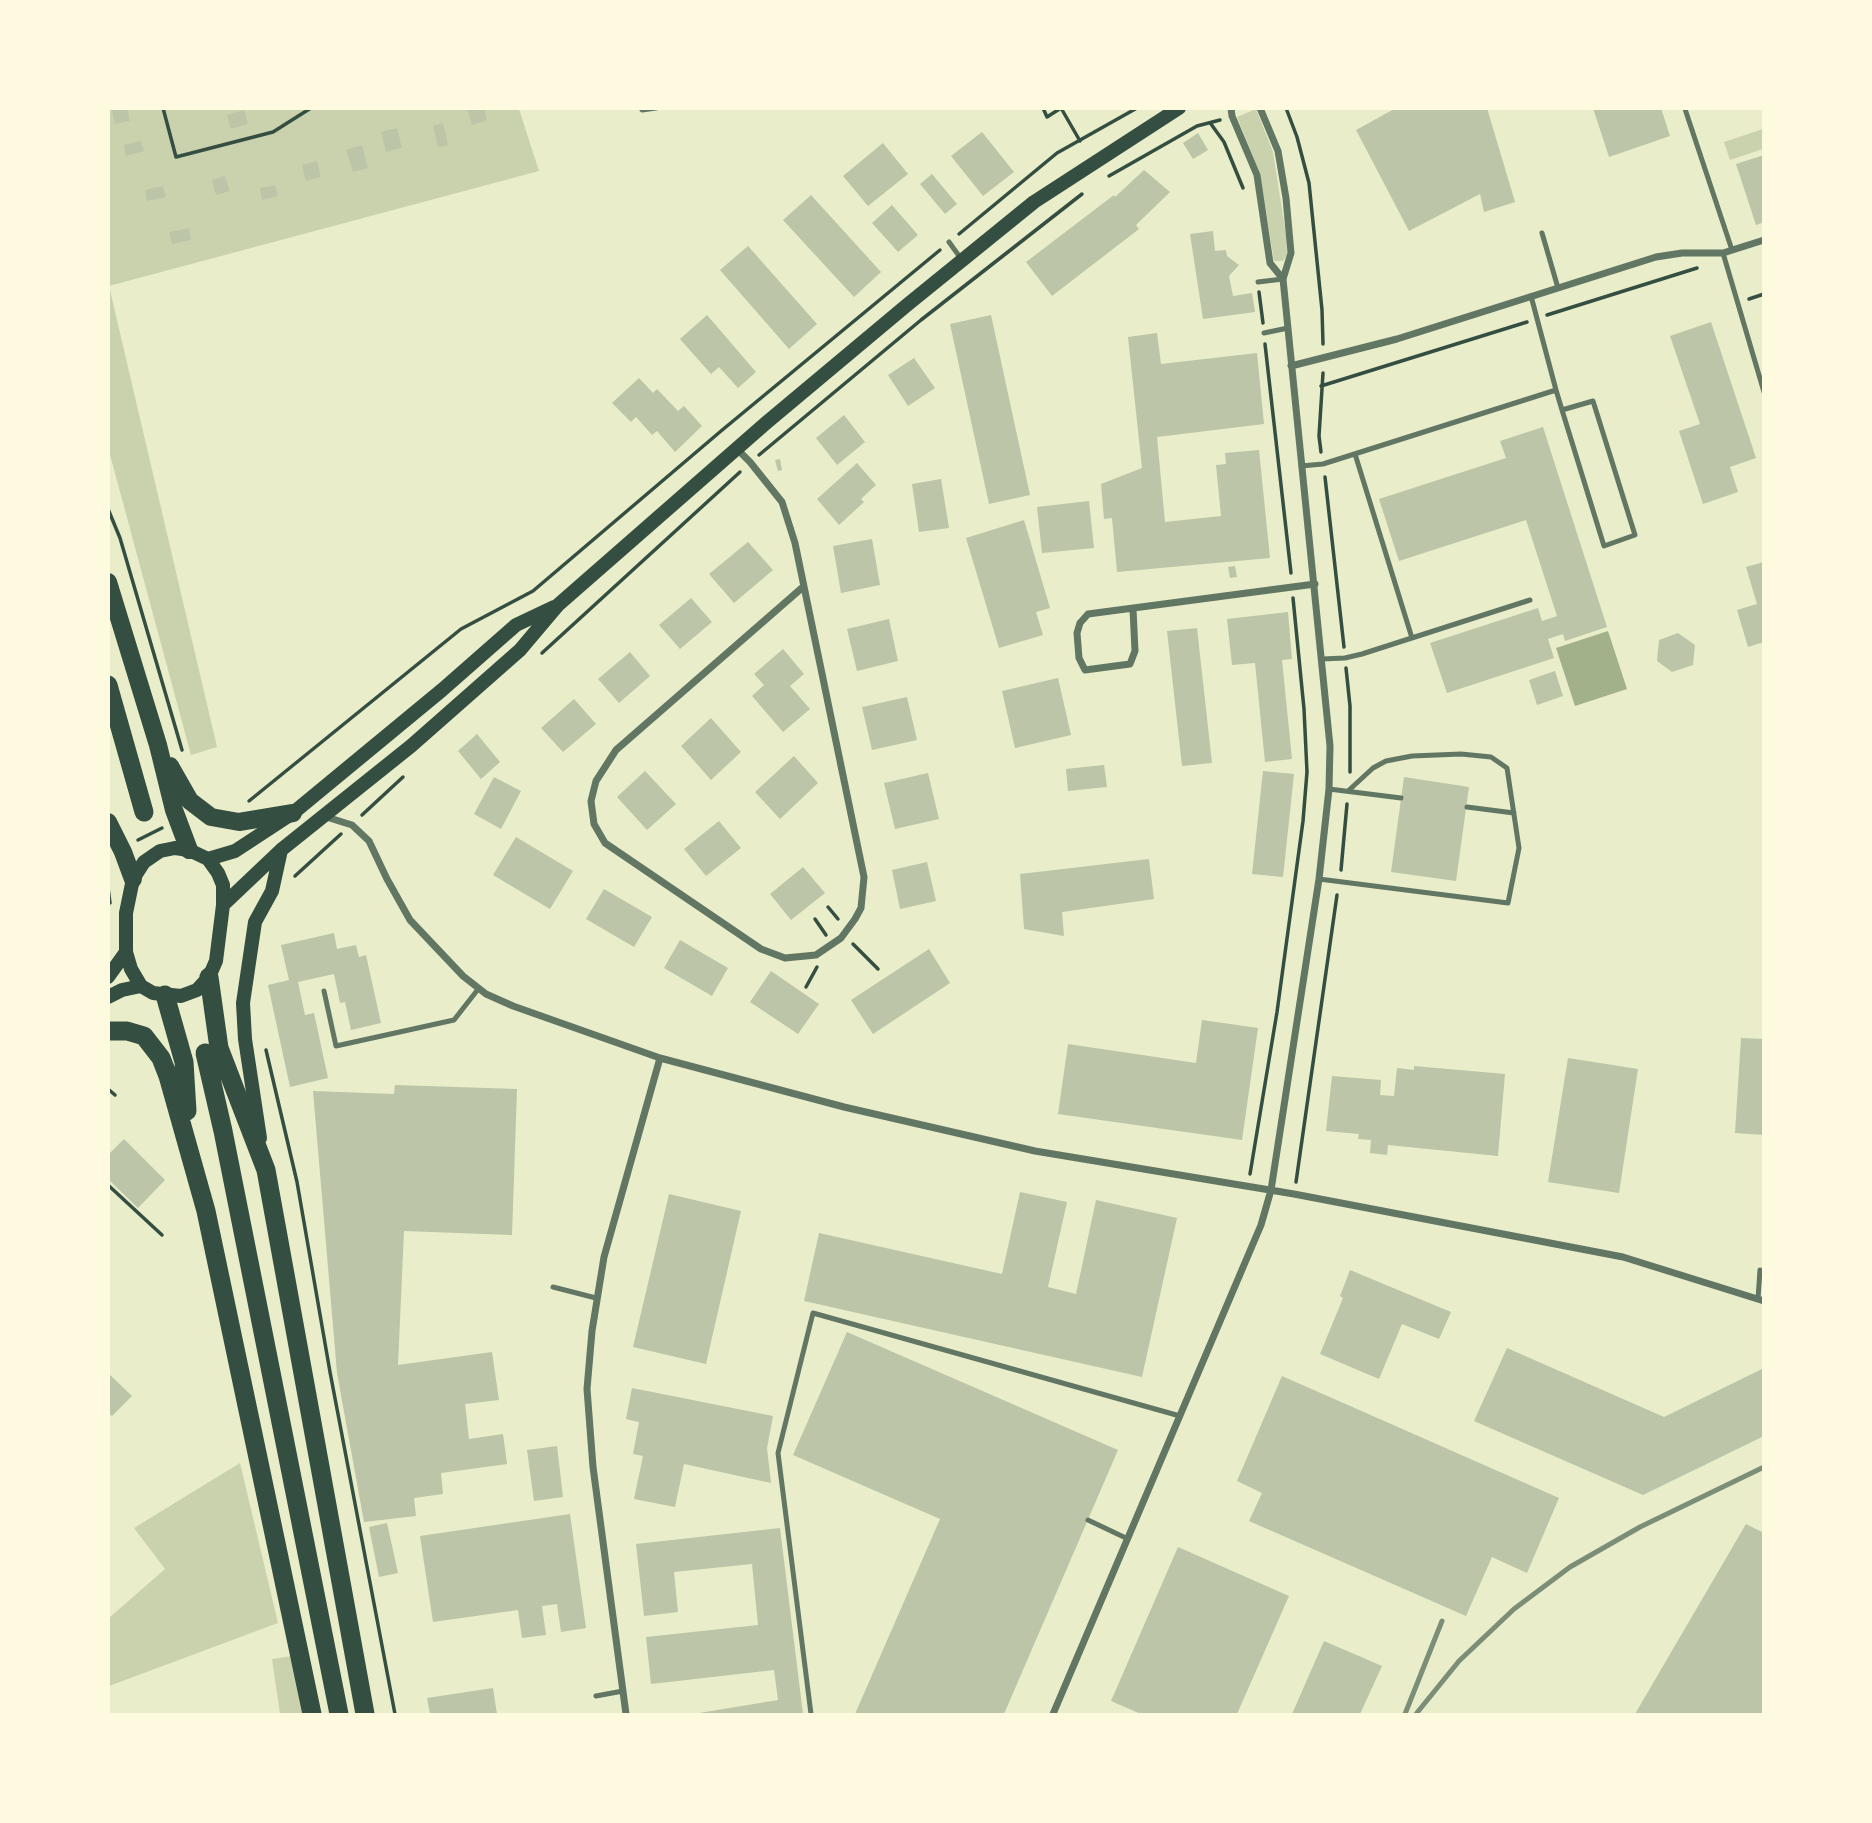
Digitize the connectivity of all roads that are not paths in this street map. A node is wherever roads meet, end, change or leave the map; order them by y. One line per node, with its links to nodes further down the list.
1 (641, 108): 2 (lane)
2 (656, 108)
3 (1179, 108): 12 (main road)
4 (1260, 108): 13 (street)
5 (1686, 109): 10 (lane)
6 (1232, 112): 13 (street)
7 (1542, 233): 15 (lane)
8 (1763, 240): 10 (street)
9 (949, 242): 12 (lane)
10 (1732, 250): 11 (street)
11 (1723, 253): 15 (street); 21 (lane)
12 (962, 260): 23 (main road)
13 (1283, 279): 14 (lane); 17 (street)
14 (1258, 282)
15 (1558, 288): 16 (street)
16 (1531, 296): 19 (street); 20 (lane)
17 (1288, 328): 18 (lane); 19 (street)
18 (1264, 332)
19 (1291, 366): 25 (street)
20 (1556, 390): 22 (lane); 24 (lane)
21 (1763, 392)
22 (1562, 410): 22 (lane)
23 (737, 449): 28 (street); 30 (main road)
24 (1355, 454): 25 (lane); 32 (lane)
25 (1301, 466): 27 (street)
26 (108, 582): 35 (main road)
27 (1315, 584): 31 (street); 33 (street)
28 (803, 587): 28 (street)
29 (1530, 600): 32 (lane)
30 (558, 605): 39 (main road); 44 (main road)
31 (1133, 609): 31 (street)
32 (1412, 638): 33 (lane)
33 (1322, 659): 36 (street)
34 (108, 685): 41 (highway)
35 (158, 745): 42 (main road); 47 (main road)
36 (1329, 789): 37 (lane); 50 (street)
37 (1348, 791): 38 (lane); 43 (lane)
38 (1401, 798)
39 (308, 802): 42 (main road); 44 (lane)
40 (1467, 807): 43 (lane)
41 (144, 812)
42 (293, 813): 48 (main road)
43 (1514, 813): 50 (lane)
44 (322, 816): 46 (main road); 56 (street)
45 (108, 822): 49 (main road)
46 (281, 849): 51 (main road); 64 (main road)
47 (190, 850): 48 (main road); 49 (main road)
48 (208, 859): 51 (main road)
49 (133, 879): 52 (main road)
50 (1319, 879): 65 (street)
51 (223, 905): 54 (main road)
52 (126, 952): 53 (main road); 55 (main road)
53 (108, 977)
54 (209, 977): 58 (main road); 64 (highway)
55 (141, 986): 58 (main road); 59 (main road)
56 (479, 988): 57 (lane); 62 (street)
57 (324, 991)
58 (165, 996): 63 (highway)
59 (108, 997)
60 (108, 1031): 63 (highway)
61 (205, 1054): 76 (highway)
62 (660, 1058): 65 (street); 68 (street)
63 (189, 1146): 75 (highway)
64 (266, 1170): 77 (highway)
65 (1271, 1190): 69 (street); 70 (street)
66 (1760, 1270): 69 (lane)
67 (553, 1287): 68 (lane)
68 (596, 1298): 73 (street)
69 (1761, 1300)
70 (1180, 1416): 72 (street); 79 (lane)
71 (1088, 1520): 72 (lane)
72 (1128, 1539): 80 (street)
73 (623, 1691): 74 (lane); 78 (street)
74 (596, 1696)
75 (312, 1714)
76 (339, 1714)
77 (365, 1714)
78 (626, 1714)
79 (810, 1714)
80 (1053, 1714)

